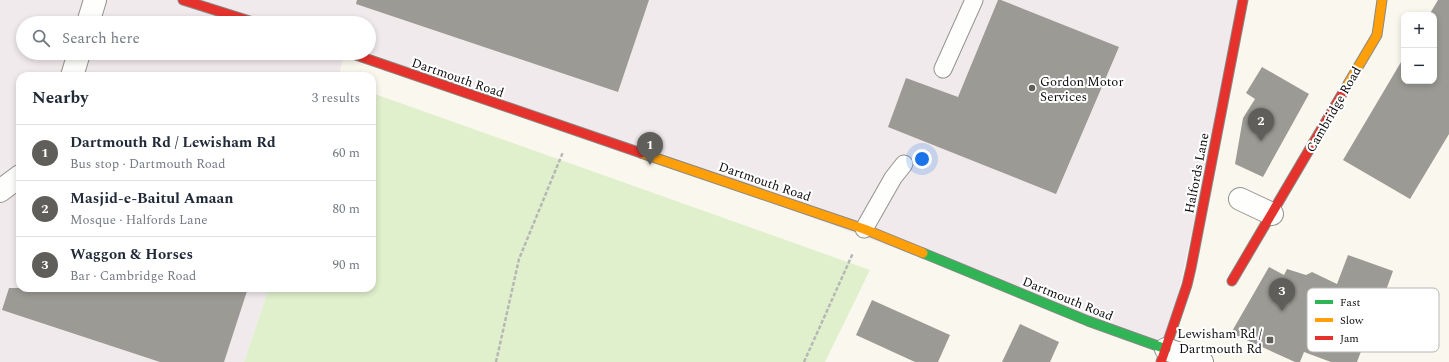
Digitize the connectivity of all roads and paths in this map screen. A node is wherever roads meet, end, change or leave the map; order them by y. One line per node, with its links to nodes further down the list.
1 (95, 0): 6 (street)
2 (183, 0): 7 (street)
3 (974, 0): 10 (lane)
4 (1243, 0): 20 (street, Halfords Lane)
5 (1382, 0): 17 (street, Cambridge Road)
6 (90, 16)
7 (234, 16)
8 (77, 60): 11 (street)
9 (370, 60): 12 (street, Dartmouth Road)
10 (943, 69)
11 (73, 72)
12 (572, 130): 18 (street, Dartmouth Road); 21 (path)
13 (904, 164): 18 (lane)
14 (16, 179): 15 (street)
15 (0, 191)
16 (1240, 199): 17 (street)
17 (1272, 214): 19 (street, Cambridge Road)
18 (864, 229): 20 (street, Dartmouth Road); 22 (path)
19 (1232, 281)
20 (1163, 356): 23 (street)
21 (496, 362)
22 (804, 362)
23 (1202, 362)

